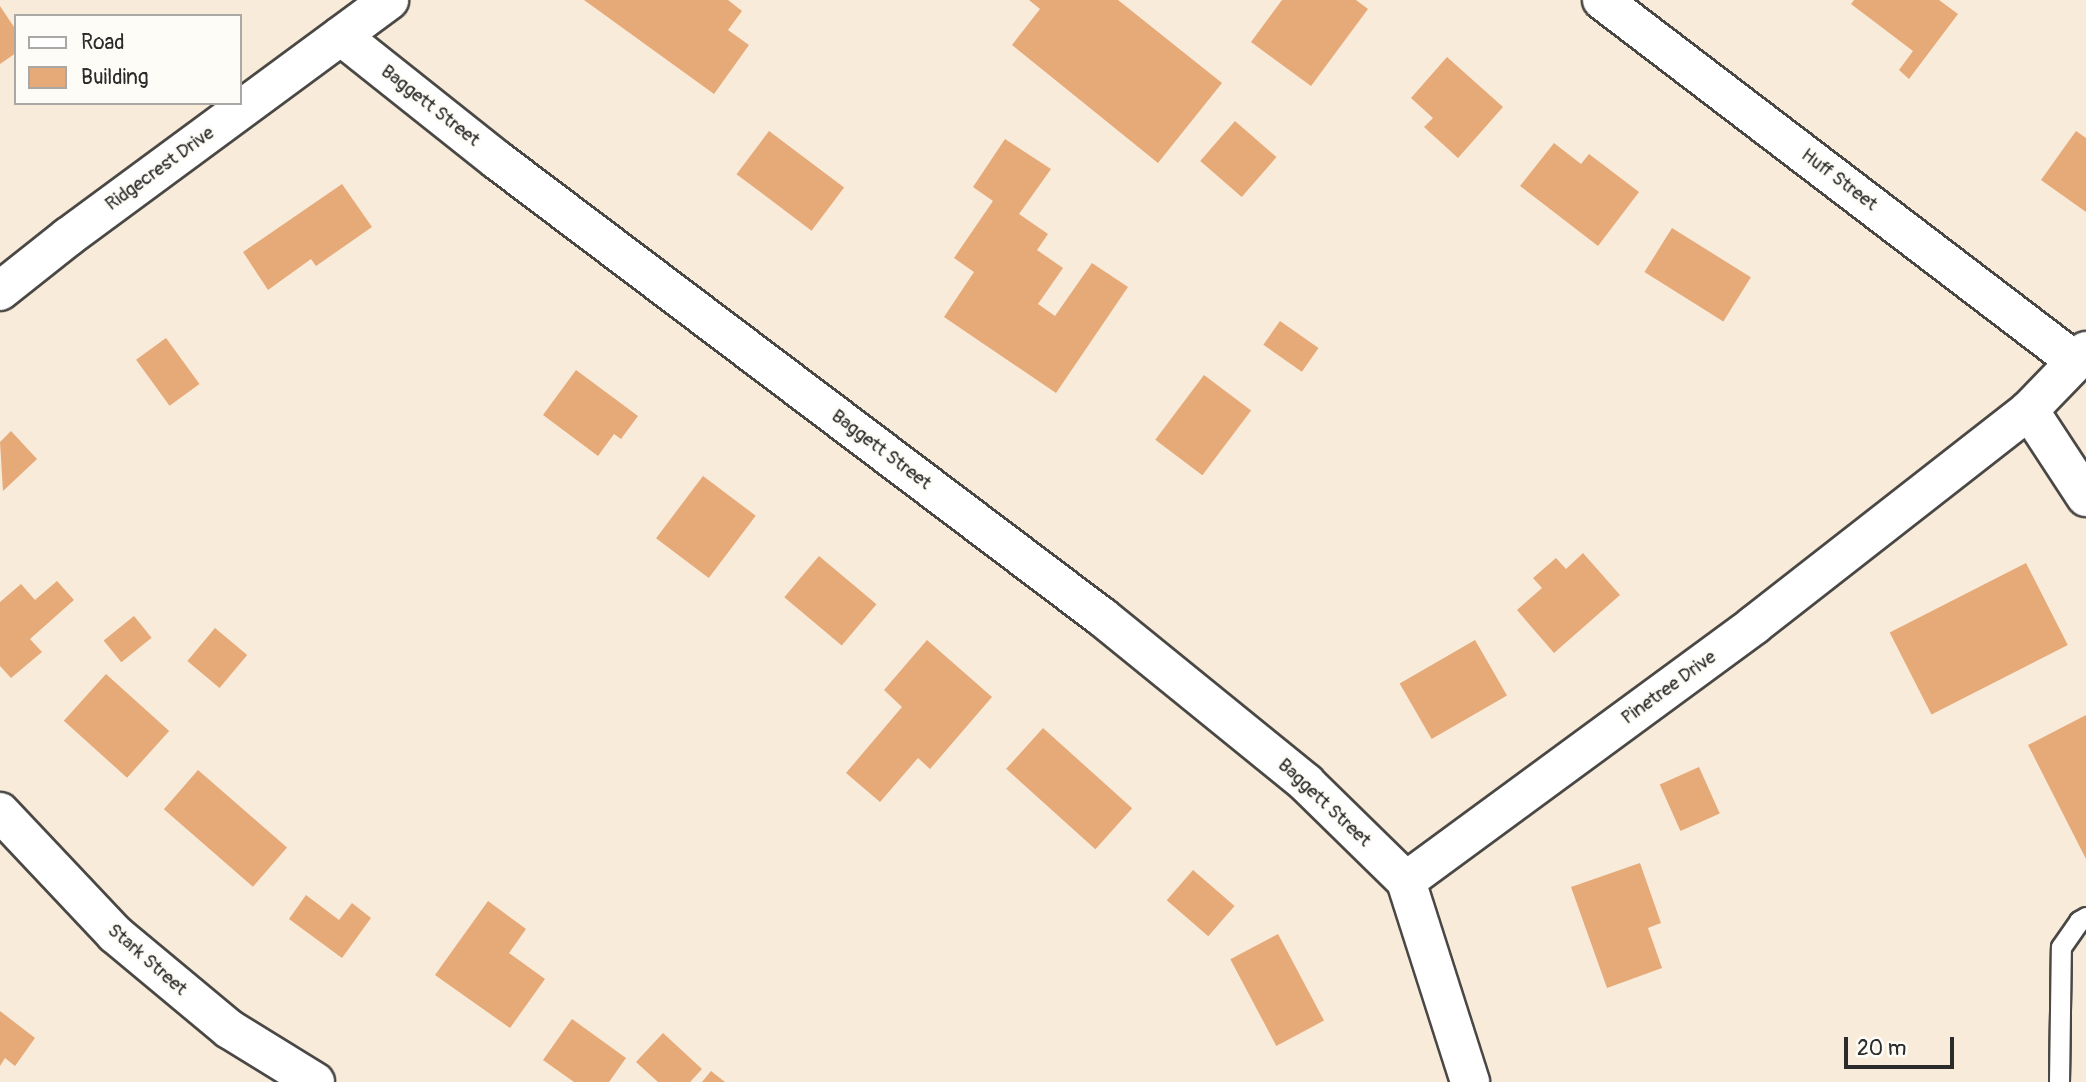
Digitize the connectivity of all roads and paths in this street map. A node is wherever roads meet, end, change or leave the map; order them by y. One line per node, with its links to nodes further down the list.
1 (389, 0): 3 (street, Ridgecrest Drive)
2 (1602, 0): 5 (street, Huff Street)
3 (341, 36): 4 (street, Ridgecrest Drive); 9 (street, Baggett Street)
4 (0, 291)
5 (2081, 356): 6 (street, Pinetree Drive)
6 (2029, 410): 7 (street); 9 (street, Pinetree Drive)
7 (2086, 497)
8 (0, 812): 11 (street, Stark Street)
9 (1406, 881): 12 (street)
10 (2086, 917): 13 (lane)
11 (315, 1082)
12 (1470, 1082)
13 (2059, 1082)

